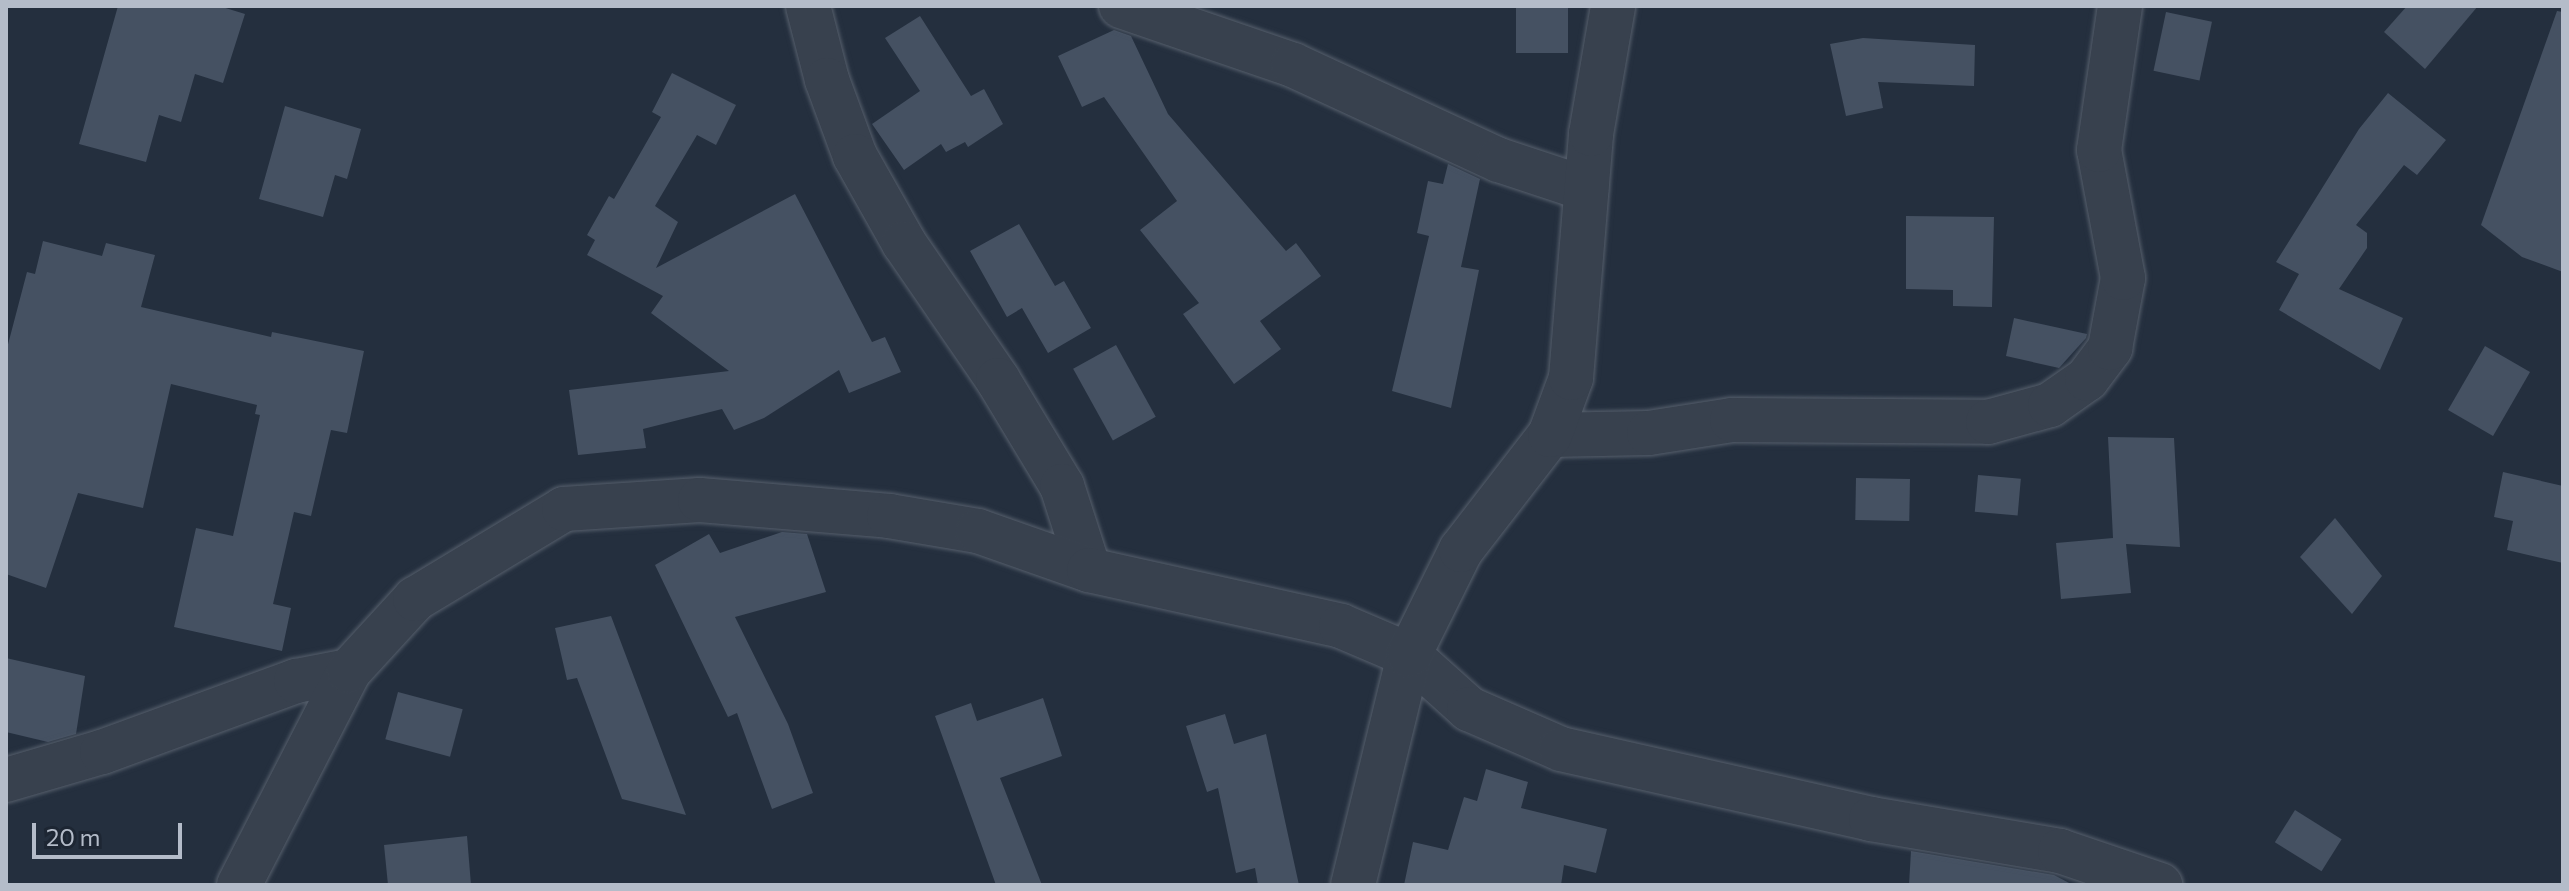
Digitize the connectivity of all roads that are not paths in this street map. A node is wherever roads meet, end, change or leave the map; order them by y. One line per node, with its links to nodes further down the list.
1 (808, 6): 8 (street)
2 (1121, 6): 5 (street)
3 (1613, 6): 6 (street)
4 (2120, 6): 7 (street)
5 (1210, 20): 6 (street)
6 (1586, 189): 7 (street)
7 (1550, 435): 9 (street)
8 (1089, 570): 9 (street); 10 (street)
9 (1409, 655): 13 (street); 14 (street)
10 (349, 671): 11 (street); 12 (street)
11 (6, 780)
12 (239, 885)
13 (1353, 885)
14 (2160, 885)

